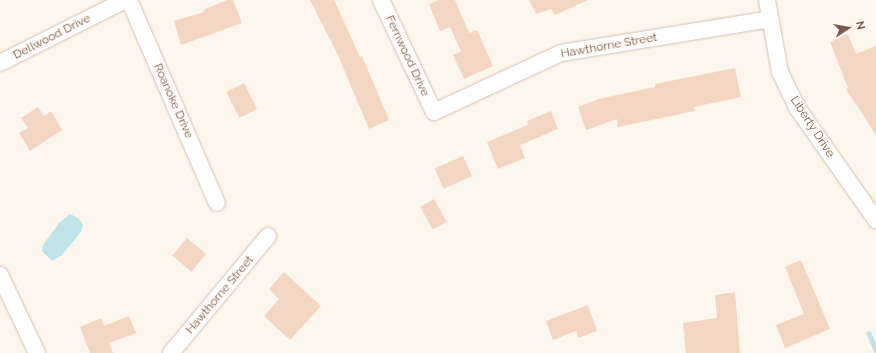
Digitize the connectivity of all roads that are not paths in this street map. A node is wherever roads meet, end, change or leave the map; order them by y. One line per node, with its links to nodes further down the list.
1 (125, 0): 6 (street, Dellwood Drive)
2 (129, 0): 8 (street, Roanoke Drive)
3 (381, 0): 7 (street, Fernwood Drive)
4 (767, 0): 5 (street, Liberty Drive)
5 (770, 19): 7 (street, Hawthorne Street); 9 (street, Liberty Drive)
6 (0, 63)
7 (434, 112)
8 (217, 203)
9 (876, 220)
10 (268, 236): 13 (street, Hawthorne Street)
11 (0, 275): 12 (street)
12 (38, 353)
13 (171, 353)

